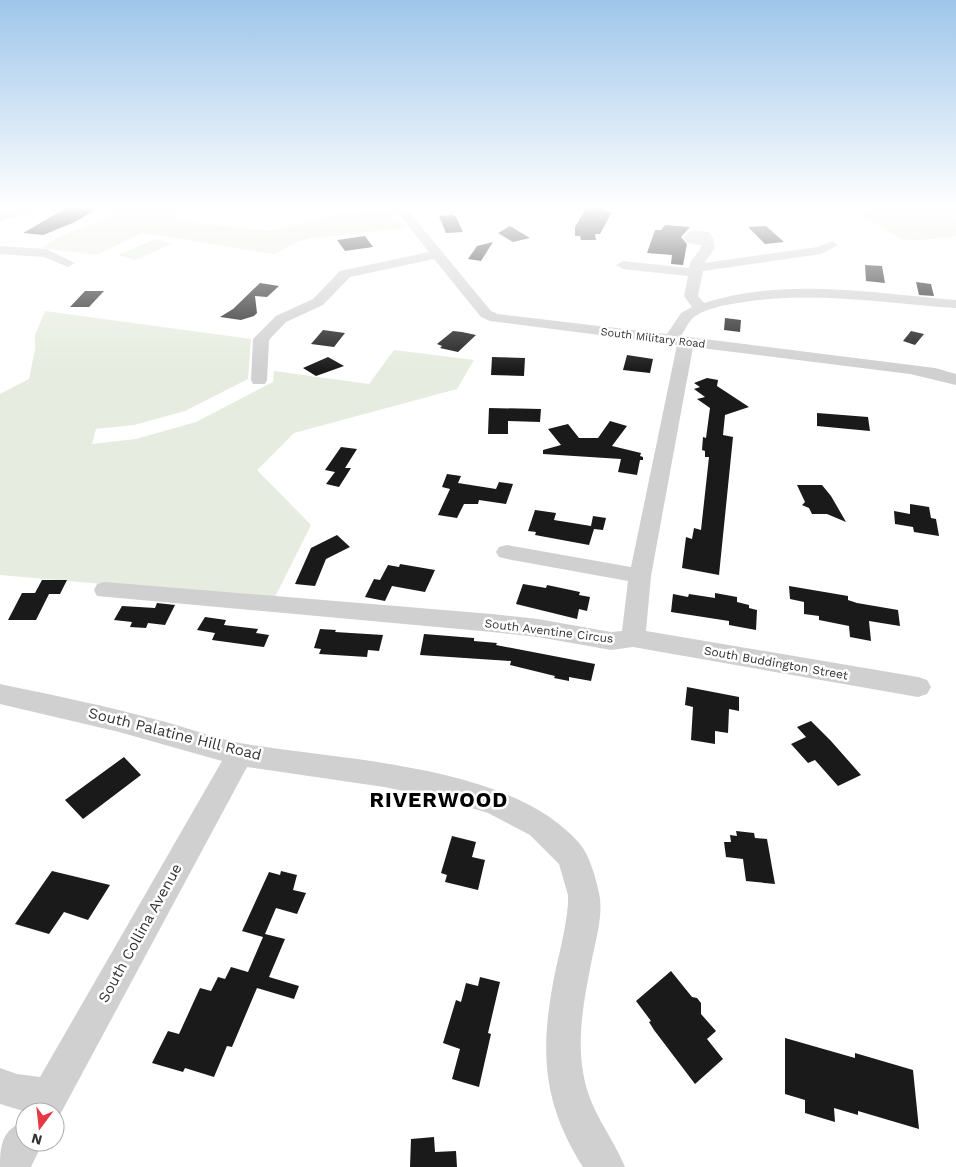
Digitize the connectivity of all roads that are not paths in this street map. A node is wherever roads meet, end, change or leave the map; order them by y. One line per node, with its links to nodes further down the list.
1 (65, 261): 6 (street)
2 (403, 261): 12 (street)
3 (444, 261): 11 (street, South Military Road)
4 (698, 261): 8 (street)
5 (751, 261): 8 (street)
6 (68, 263)
7 (623, 265): 8 (street)
8 (695, 271): 10 (street)
9 (956, 304): 10 (street)
10 (701, 308): 11 (street)
11 (678, 341): 13 (street, South Military Road); 15 (street)
12 (259, 380)
13 (956, 380)
14 (507, 552): 15 (street)
15 (640, 576): 17 (street)
16 (105, 590): 17 (street, South Aventine Circus)
17 (633, 638): 18 (street, South Buddington Street)
18 (918, 687)
19 (0, 694): 20 (street, South Palatine Hill Road)
20 (240, 754): 23 (street, South Collina Avenue); 26 (street, South Palatine Hill Road)
21 (0, 1086): 22 (street)
22 (39, 1102)
23 (47, 1102)
24 (18, 1152): 25 (street)
25 (10, 1167)
26 (606, 1167)

